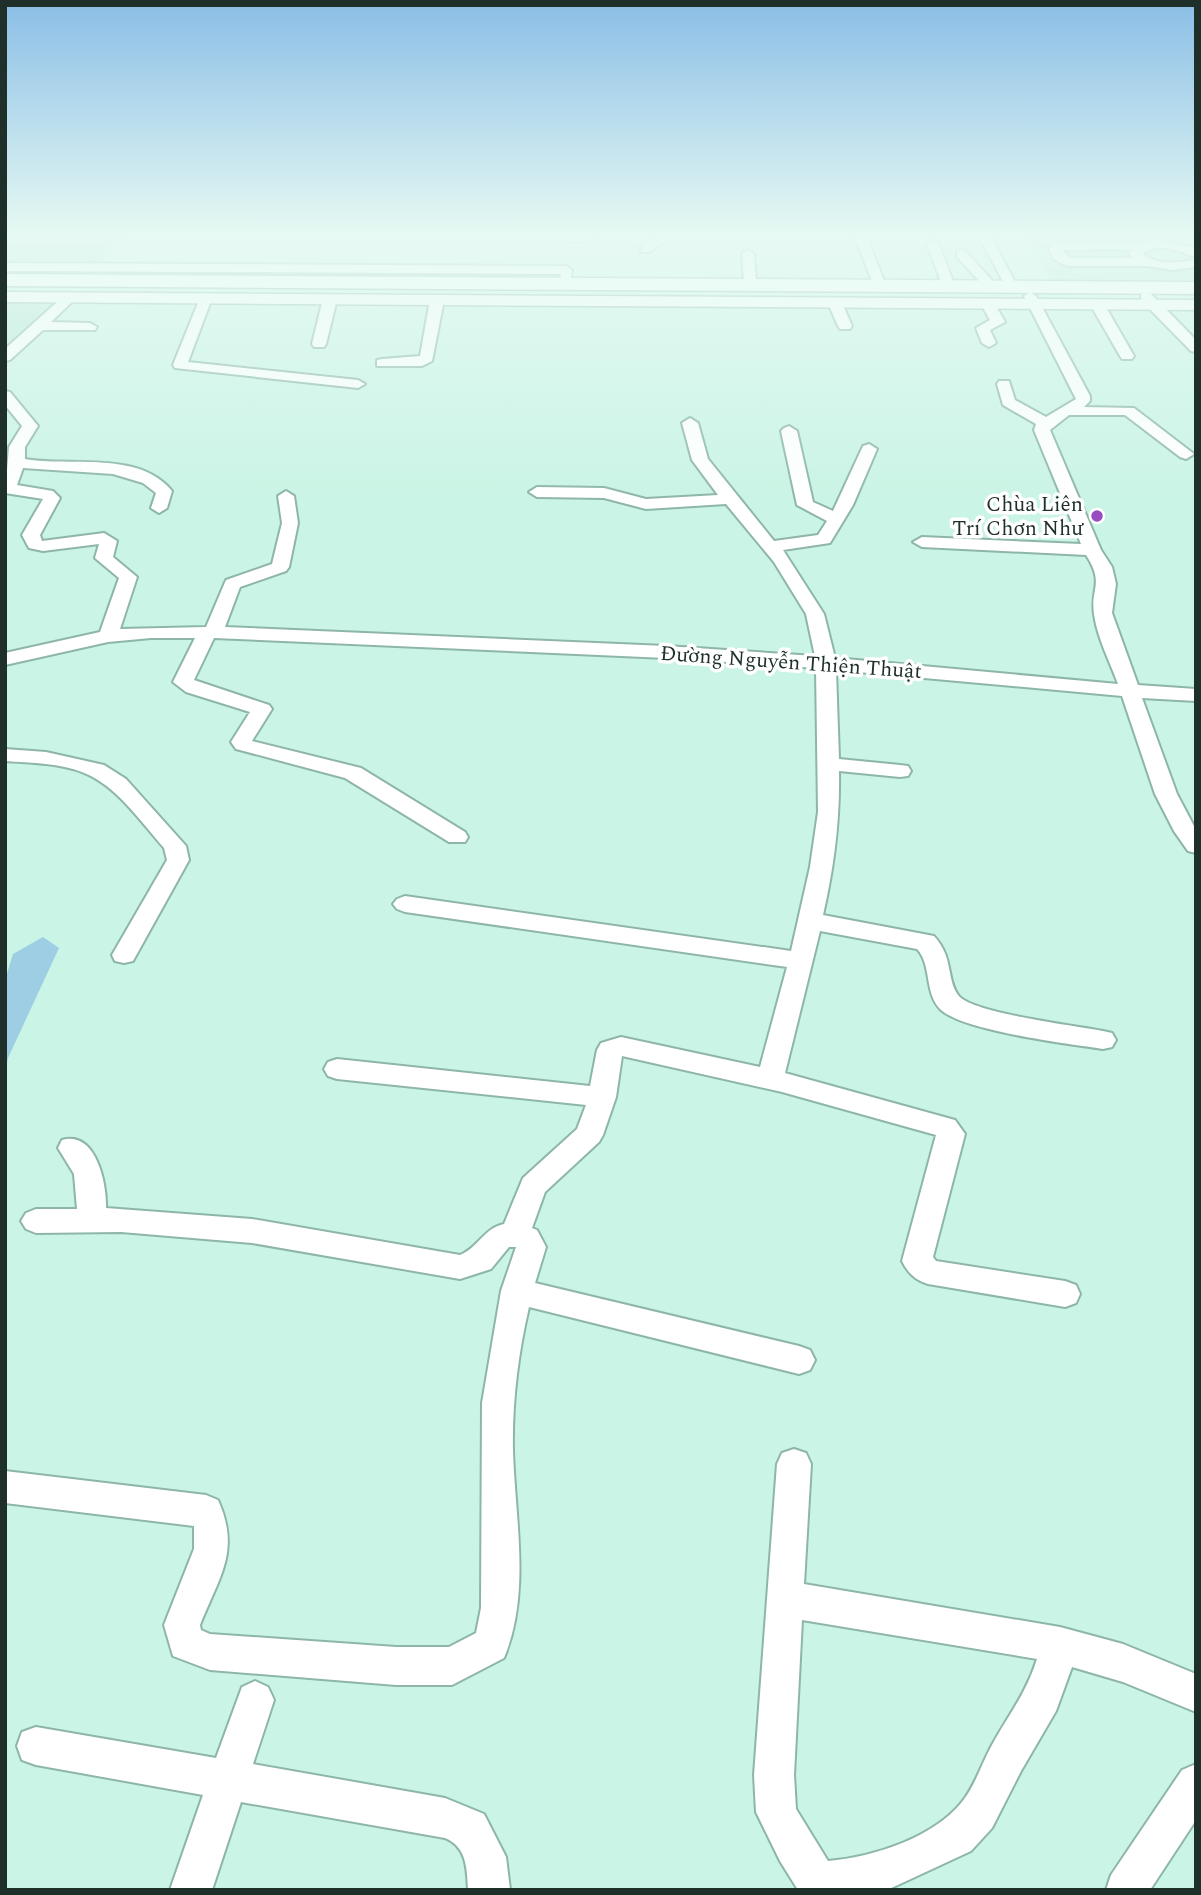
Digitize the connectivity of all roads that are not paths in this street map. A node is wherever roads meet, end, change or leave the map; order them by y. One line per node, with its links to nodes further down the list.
1 (42, 323): 9 (street)
2 (196, 323): 17 (street)
3 (324, 323): 12 (street)
4 (433, 323): 16 (street)
5 (994, 323): 11 (street)
6 (1044, 323): 20 (street)
7 (1108, 323): 14 (street)
8 (1172, 323): 13 (street)
9 (39, 326): 10 (street); 15 (street)
10 (90, 327)
11 (989, 343)
12 (319, 344)
13 (1196, 348)
14 (1127, 355)
15 (5, 357)
16 (382, 363)
17 (358, 384)
18 (1004, 384): 21 (street)
19 (5, 395): 26 (street)
20 (1069, 411): 21 (street); 25 (street)
21 (1046, 423): 34 (street)
22 (690, 424): 29 (street)
23 (789, 431): 31 (street)
24 (869, 449): 31 (street)
25 (1186, 454)
26 (17, 462): 30 (street); 36 (street)
27 (537, 492): 29 (street)
28 (286, 496): 35 (street)
29 (729, 499): 33 (street)
30 (159, 508)
31 (836, 519): 33 (street)
32 (922, 542): 34 (street)
33 (770, 547): 38 (street)
34 (1092, 550): 39 (street)
35 (210, 633): 36 (street, Đường Nguyễn Thiện Thuật); 38 (street, Đường Nguyễn Thiện Thuật); 44 (street)
36 (108, 636): 37 (street, Đường Nguyễn Thiện Thuật)
37 (5, 659)
38 (826, 663): 39 (street, Đường Nguyễn Thiện Thuật); 42 (street)
39 (1130, 691): 40 (street, Đường Nguyễn Thiện Thuật); 45 (street)
40 (1196, 695)
41 (5, 755): 48 (street)
42 (828, 764): 43 (street); 47 (street)
43 (900, 771)
44 (457, 837)
45 (1196, 846)
46 (405, 904): 49 (street)
47 (810, 921): 49 (street); 50 (street)
48 (124, 955)
49 (800, 961): 52 (street)
50 (1103, 1040)
51 (337, 1069): 53 (street)
52 (769, 1080): 53 (street); 59 (street)
53 (602, 1097): 57 (street)
54 (72, 1148): 55 (street)
55 (91, 1220): 56 (street); 57 (street)
56 (36, 1221)
57 (514, 1235): 58 (street)
58 (516, 1291): 60 (street); 62 (street)
59 (1065, 1294)
60 (799, 1360)
61 (794, 1464): 63 (street)
62 (5, 1487)
63 (785, 1599): 64 (street); 64 (street)
64 (1060, 1645): 65 (street)
65 (1196, 1693)
66 (255, 1700): 68 (street)
67 (36, 1746): 68 (street)
68 (227, 1781): 70 (street); 71 (street)
69 (1196, 1784): 72 (street)
70 (191, 1890)
71 (489, 1890)
72 (1126, 1890)

